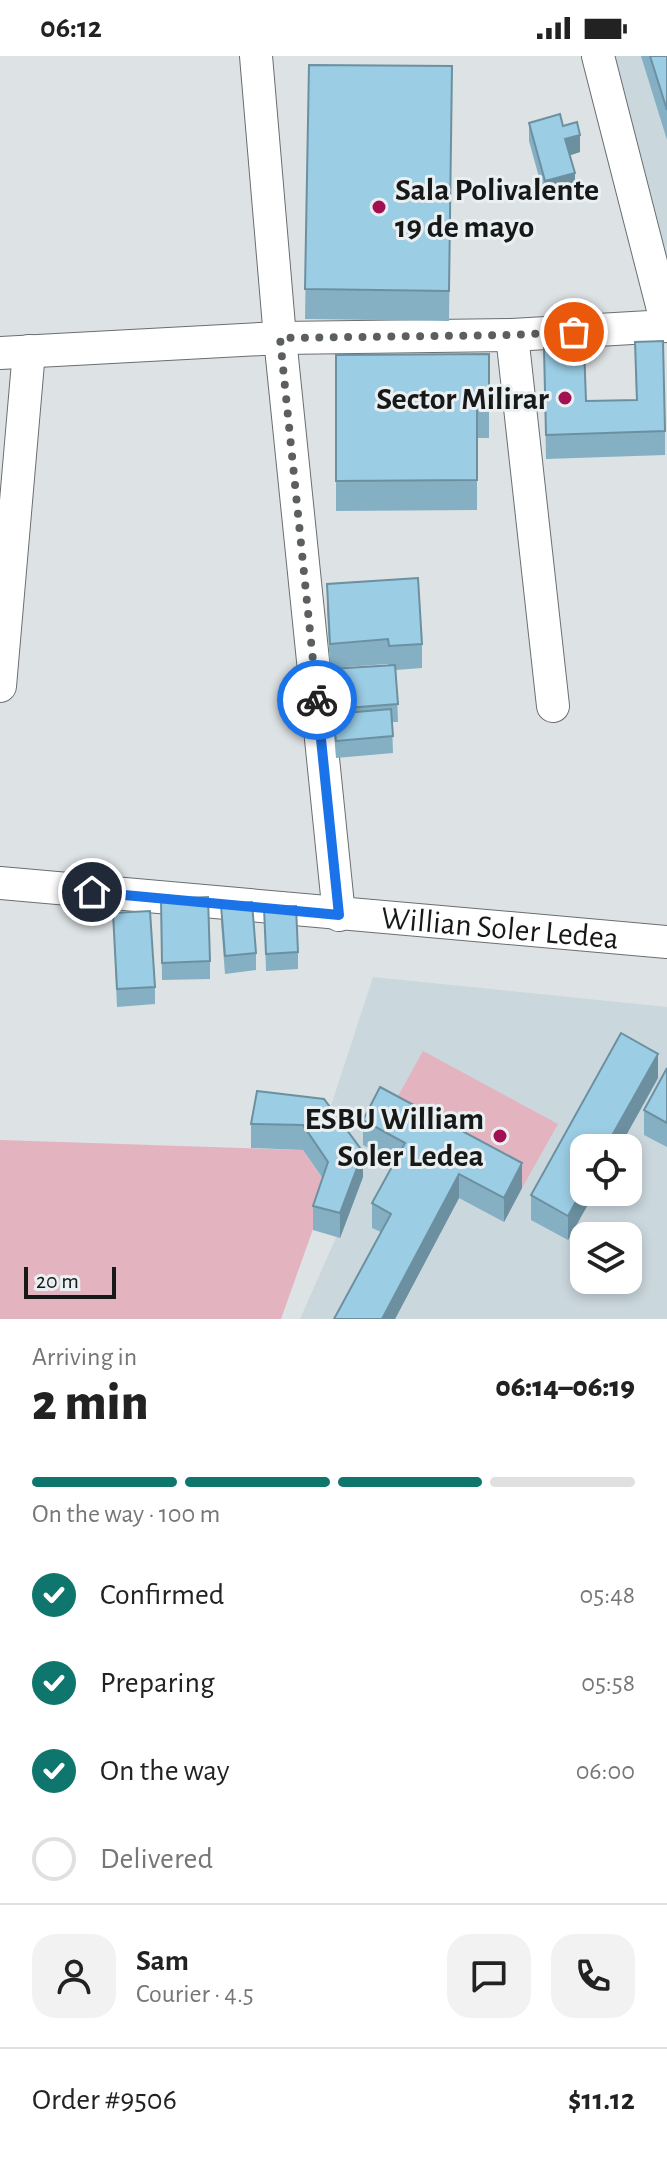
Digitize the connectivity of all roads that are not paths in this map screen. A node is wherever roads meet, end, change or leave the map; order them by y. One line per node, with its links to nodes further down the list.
1 (256, 56): 5 (street)
2 (598, 56): 3 (street)
3 (667, 326): 4 (street)
4 (512, 335): 5 (street); 8 (street)
5 (280, 338): 6 (street); 10 (street)
6 (14, 352): 7 (street)
7 (0, 686)
8 (553, 706)
9 (0, 883): 10 (street, Willian Soler Ledea)
10 (339, 915): 11 (street, Willian Soler Ledea)
11 (667, 942)

